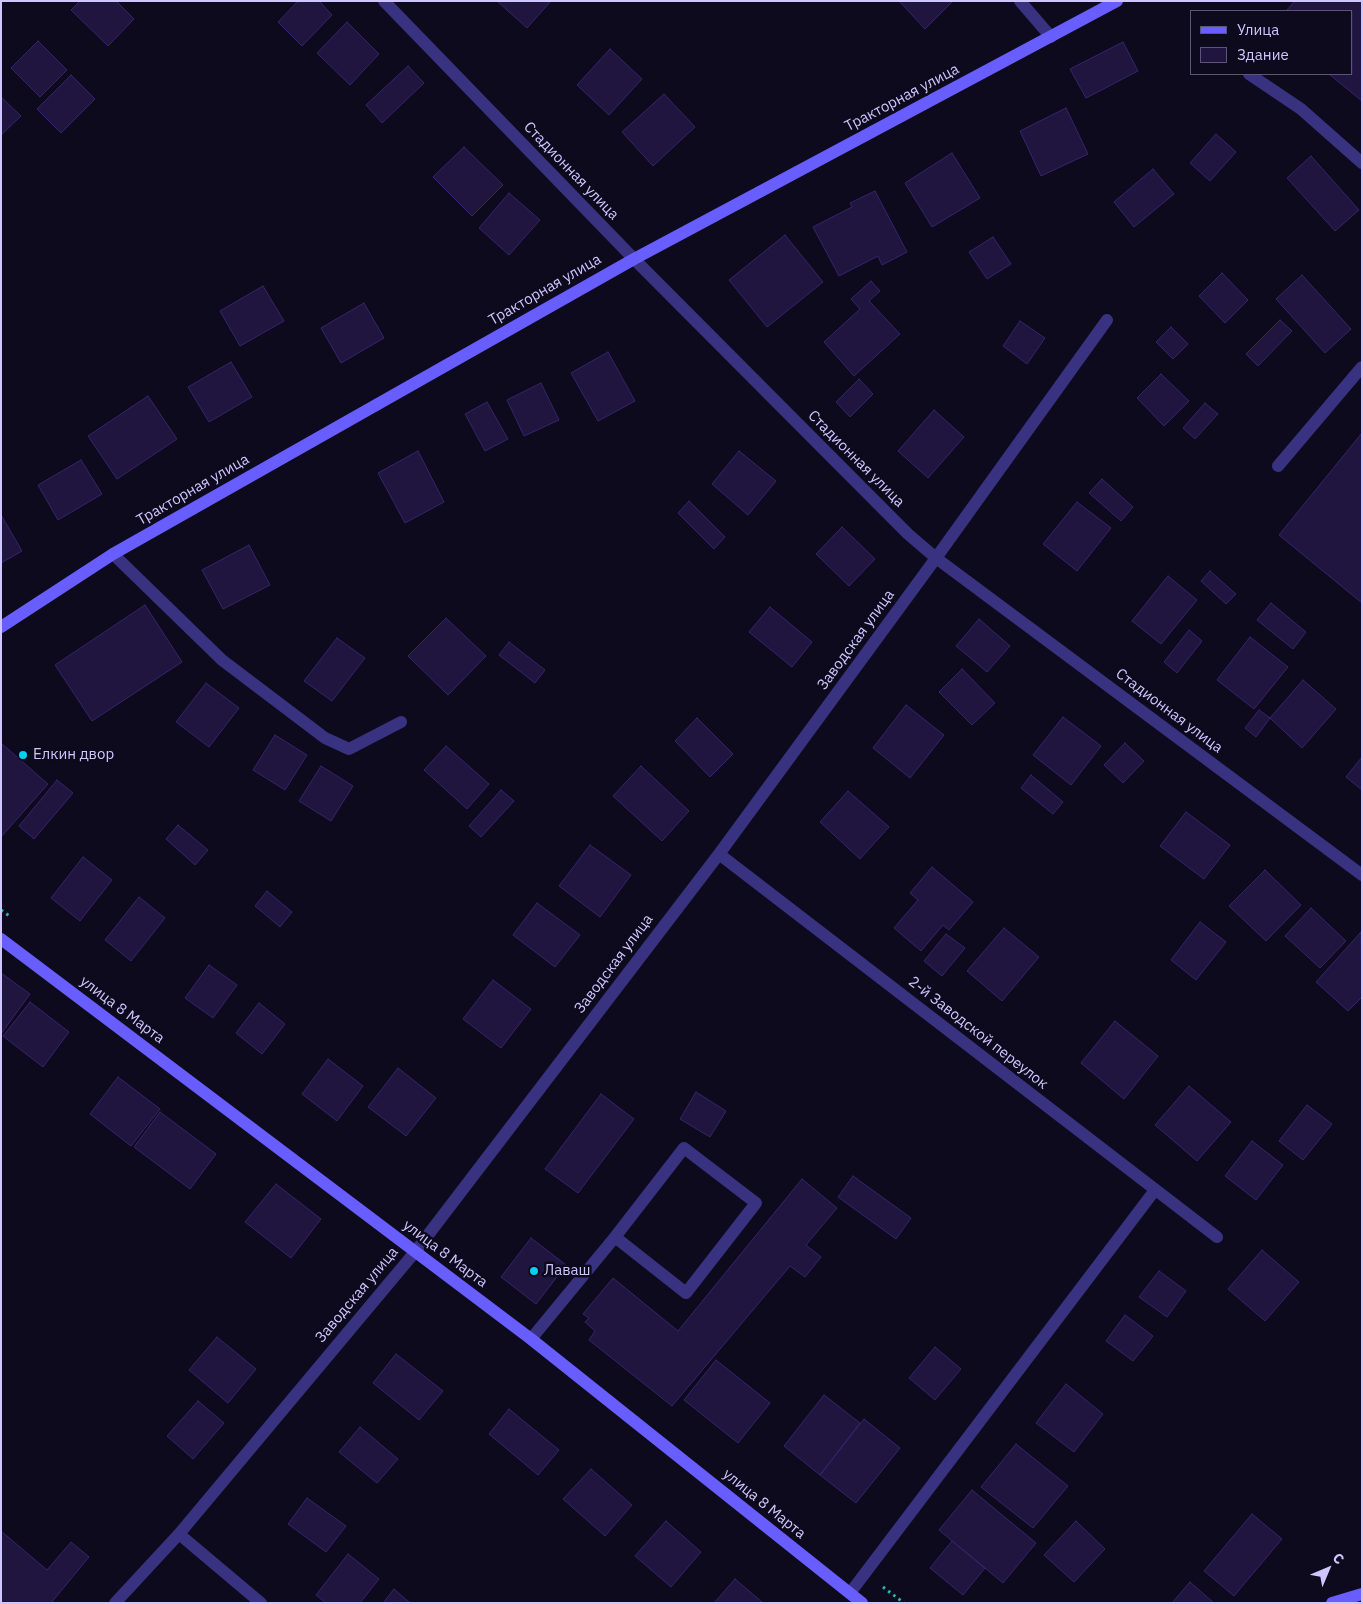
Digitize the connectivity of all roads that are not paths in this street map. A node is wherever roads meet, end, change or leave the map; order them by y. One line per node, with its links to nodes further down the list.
1 (384, 1): 7 (street, Стадионная улица)
2 (1020, 1): 4 (street)
3 (1117, 1): 4 (main road, Тракторная улица)
4 (1051, 37): 7 (main road, Тракторная улица)
5 (1250, 75): 6 (street)
6 (1362, 163)
7 (634, 259): 11 (main road, Тракторная улица); 12 (street, Стадионная улица)
8 (1107, 320): 12 (street, Заводская улица)
9 (1362, 367): 10 (street)
10 (1278, 466)
11 (113, 554): 13 (main road, Тракторная улица); 14 (street)
12 (936, 558): 15 (street, Заводская улица); 16 (street, Стадионная улица)
13 (1, 627)
14 (401, 722)
15 (719, 854): 18 (street, 2-й Заводской переулок); 21 (street, Заводская улица)
16 (1362, 875)
17 (1, 939): 21 (main road, улица 8 Марта)
18 (1155, 1190): 20 (street, 2-й Заводской переулок); 24 (street)
19 (615, 1237): 19 (street); 22 (street)
20 (1217, 1237)
21 (415, 1252): 22 (main road, улица 8 Марта); 23 (street, Заводская улица)
22 (531, 1339): 24 (main road, улица 8 Марта)
23 (179, 1534): 26 (street, Заводская улица); 27 (street)
24 (850, 1593): 28 (main road, улица 8 Марта)
25 (1362, 1594): 29 (main road)
26 (115, 1603)
27 (261, 1603)
28 (862, 1603)
29 (1332, 1603)

